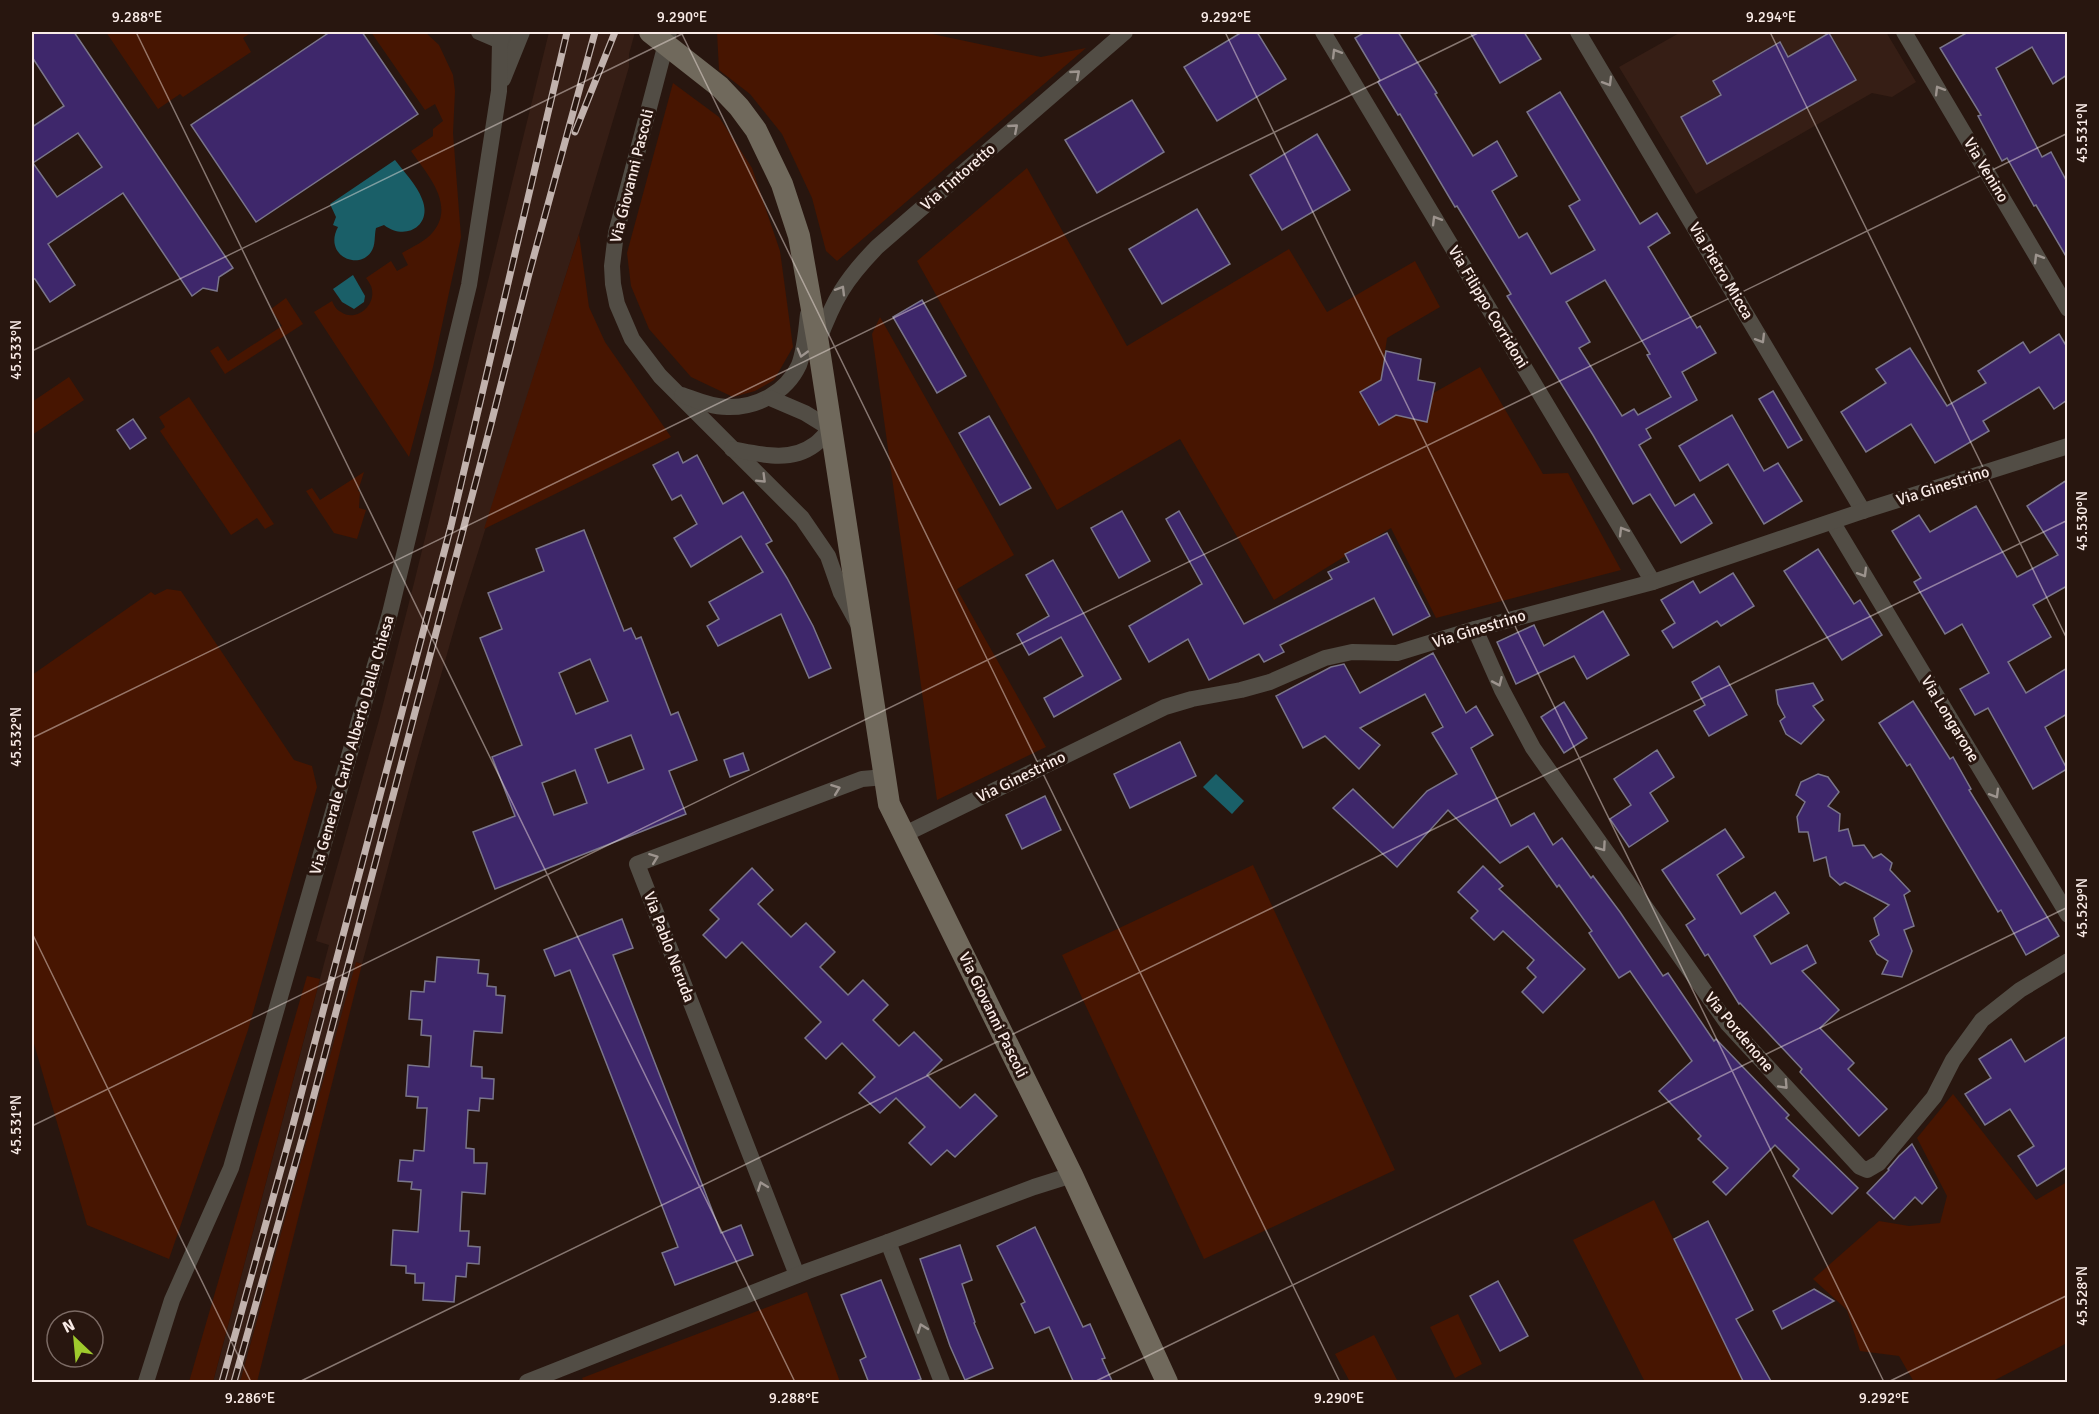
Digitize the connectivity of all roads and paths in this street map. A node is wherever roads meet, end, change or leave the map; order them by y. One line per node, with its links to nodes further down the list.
1 (479, 32): 9 (street)
2 (521, 32): 9 (street); 10 (street, Via Generale Carlo Alberto Dalla Chiesa)
3 (651, 32): 11 (street, Via Giovanni Pascoli)
4 (669, 32): 14 (street, Via Giovanni Pascoli)
5 (1125, 32): 13 (street, Via Tintoretto, one-way to 5)
6 (1323, 32): 21 (street, Via Filippo Corridoni, one-way to 6)
7 (1578, 32): 19 (street, Via Pietro Micca, one-way to 19)
8 (1904, 32): 12 (street, Via Venino, one-way to 8)
9 (502, 36): 10 (street, Via Generale Carlo Alberto Dalla Chiesa)
10 (499, 91): 31 (street, Via Generale Carlo Alberto Dalla Chiesa)
11 (809, 295): 13 (street, Via Giovanni Pascoli); 15 (street, one-way to 15)
12 (2067, 309)
13 (818, 343): 16 (street, Via Giovanni Pascoli)
14 (676, 393): 15 (street); 18 (street, Via Giovanni Pascoli)
15 (771, 398): 16 (street)
16 (831, 429): 18 (street); 23 (street, Via Giovanni Pascoli)
17 (2067, 446): 19 (street, Via Ginestrino)
18 (731, 448): 23 (street, Via Giovanni Pascoli, one-way to 23)
19 (1863, 511): 20 (street, Via Ginestrino)
20 (1833, 523): 21 (street, Via Ginestrino); 26 (street, Via Longarone, one-way to 26)
21 (1653, 582): 22 (street, Via Ginestrino)
22 (1474, 629): 25 (street, Via Ginestrino); 27 (street, Via Pordenone, one-way to 27)
23 (863, 635): 24 (street, Via Giovanni Pascoli)
24 (885, 777): 25 (street, Via Giovanni Pascoli); 30 (street, Via Pablo Neruda, one-way to 24)
25 (903, 835): 28 (street, Via Giovanni Pascoli)
26 (2067, 915)
27 (2067, 961)
28 (1072, 1175): 29 (street); 34 (street, Via Giovanni Pascoli)
29 (888, 1242): 30 (street); 33 (street, one-way to 29)
30 (797, 1275): 32 (street)
31 (146, 1383)
32 (527, 1383)
33 (942, 1383)
34 (1167, 1383)

